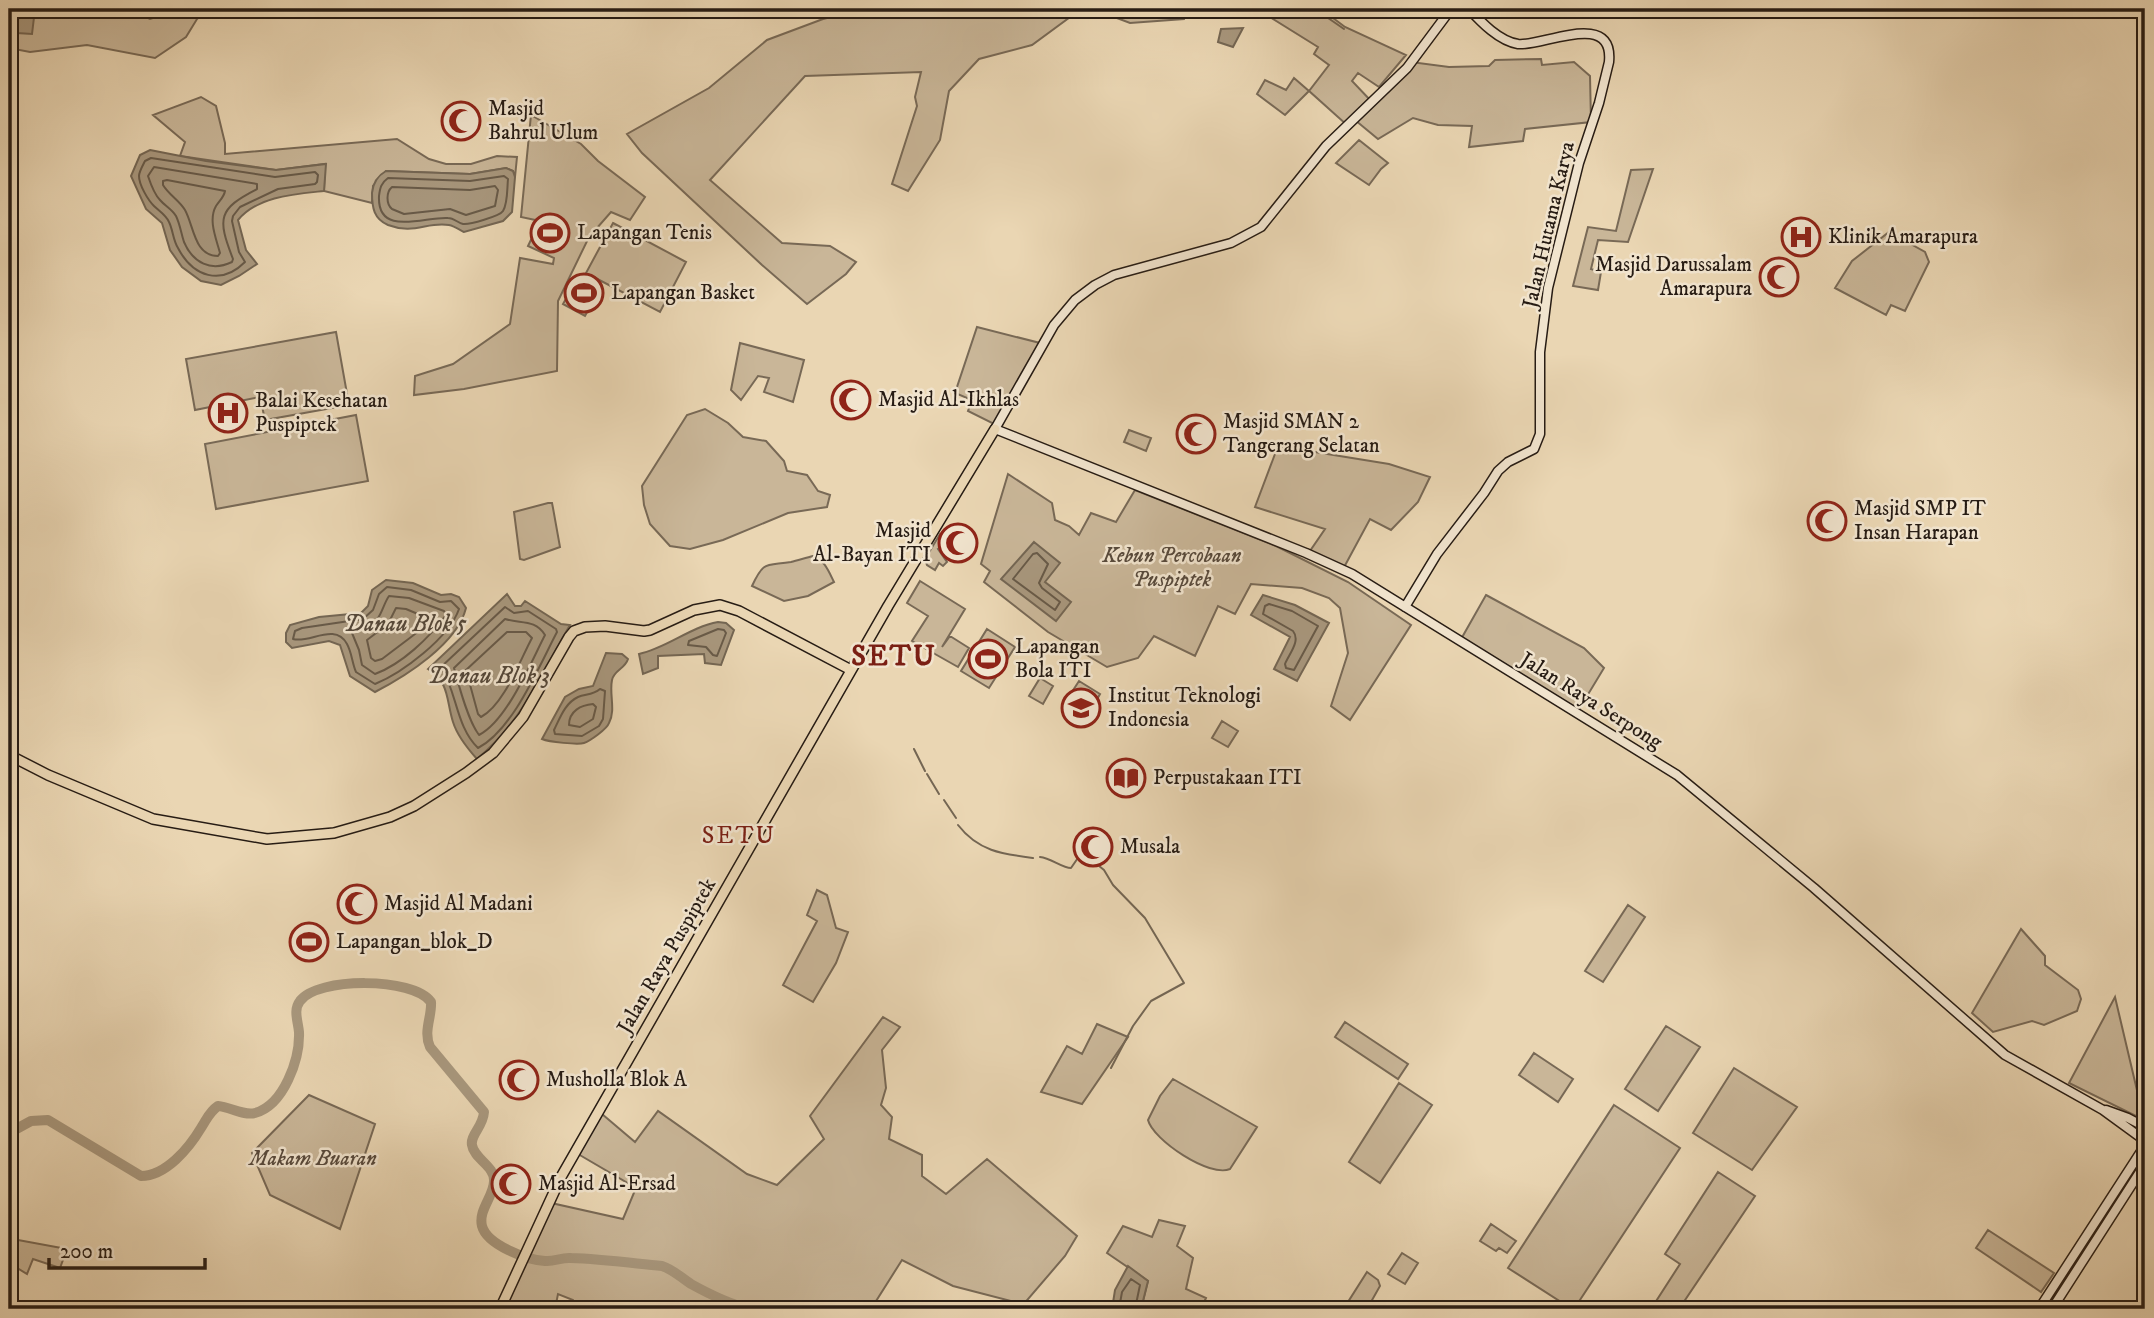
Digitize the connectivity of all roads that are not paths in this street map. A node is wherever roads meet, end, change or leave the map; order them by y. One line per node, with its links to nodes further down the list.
1 (1451, 9): 3 (main road)
2 (1469, 9): 4 (main road, Jalan Hutama Karya)
3 (995, 429): 4 (main road, Jalan Raya Serpong); 5 (main road, Jalan Raya Puspiptek)
4 (1405, 607): 7 (main road, Jalan Raya Serpong)
5 (851, 670): 6 (main road); 10 (main road, Jalan Raya Puspiptek)
6 (9, 755)
7 (2143, 1132): 8 (main road)
8 (2144, 1151): 11 (main road)
9 (2145, 1164): 12 (main road)
10 (500, 1309)
11 (2039, 1309)
12 (2052, 1309)

